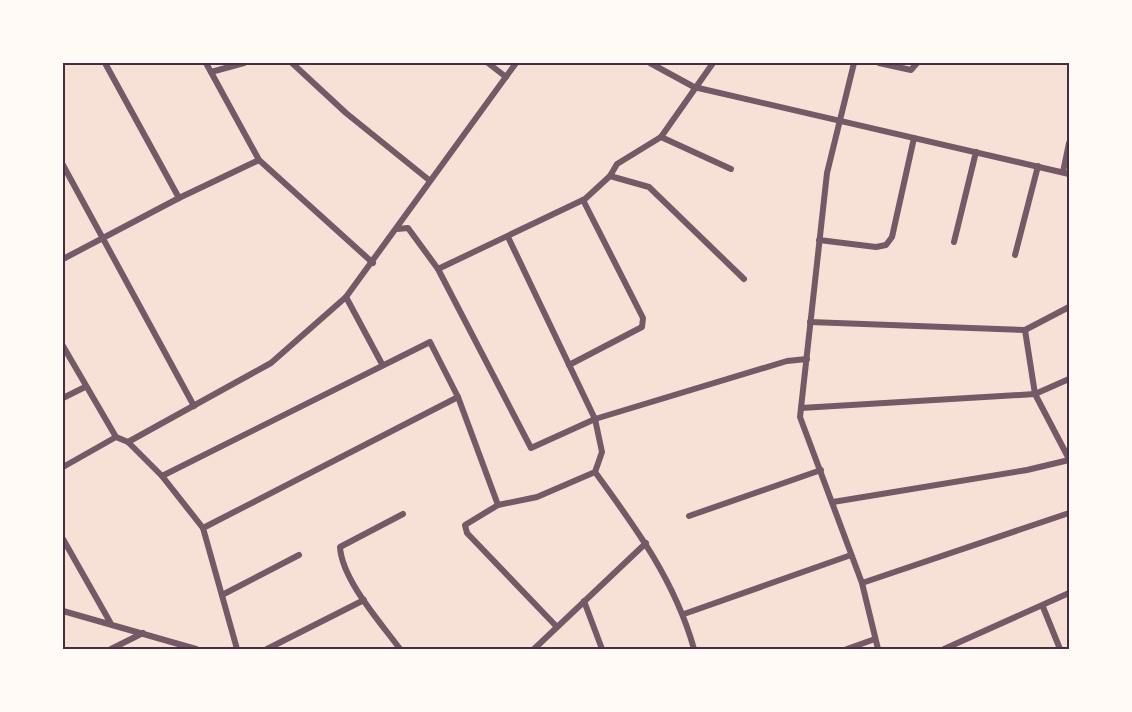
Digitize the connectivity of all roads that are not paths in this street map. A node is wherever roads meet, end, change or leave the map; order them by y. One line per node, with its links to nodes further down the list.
1 (105, 63): 27 (street)
2 (206, 63): 12 (street)
3 (244, 63): 12 (street)
4 (292, 63): 26 (street)
5 (488, 63): 13 (street)
6 (516, 63): 13 (street)
7 (650, 63): 14 (street)
8 (713, 63): 14 (street)
9 (854, 63): 15 (street)
10 (879, 63): 11 (street)
11 (917, 63)
12 (211, 72): 20 (street)
13 (506, 77): 26 (street)
14 (694, 87): 15 (street); 16 (street)
15 (838, 122): 17 (street); 32 (street)
16 (661, 136): 23 (street); 25 (street)
17 (914, 138): 19 (street); 32 (street)
18 (1069, 143): 24 (street)
19 (976, 153): 22 (street); 33 (street)
20 (259, 160): 27 (street); 36 (street)
21 (63, 165): 31 (street)
22 (1038, 166): 24 (street); 34 (street)
23 (731, 169)
24 (1066, 173)
25 (609, 176): 28 (street); 38 (street)
26 (429, 180): 29 (street)
27 (178, 198): 31 (street)
28 (583, 200): 30 (street); 46 (street)
29 (397, 229): 36 (street); 37 (street)
30 (508, 237): 37 (street); 46 (street)
31 (101, 238): 35 (street); 52 (street)
32 (819, 240): 41 (street)
33 (954, 243)
34 (1015, 255)
35 (63, 259)
36 (373, 263): 39 (street)
37 (438, 269): 54 (street)
38 (744, 279)
39 (346, 297): 45 (street); 52 (street)
40 (1069, 307): 42 (street)
41 (810, 322): 42 (street); 44 (street)
42 (1025, 330): 49 (street)
43 (63, 346): 48 (street)
44 (807, 359): 53 (street); 54 (street)
45 (382, 364): 50 (street); 61 (street)
46 (569, 365): 54 (street)
47 (1069, 379): 49 (street)
48 (85, 387): 51 (street); 55 (street)
49 (1035, 394): 53 (street); 57 (street)
50 (458, 397): 63 (street); 67 (street)
51 (63, 398)
52 (194, 406): 56 (street)
53 (801, 408): 59 (street)
54 (595, 419): 60 (street)
55 (116, 438): 56 (street); 58 (street)
56 (128, 442): 61 (street)
57 (1069, 459): 62 (street)
58 (63, 467)
59 (821, 470): 62 (street); 66 (street)
60 (595, 472): 63 (street); 69 (street)
61 (162, 476): 67 (street)
62 (833, 502): 71 (street)
63 (498, 505): 81 (street)
64 (1069, 513): 72 (street)
65 (403, 514): 75 (street)
66 (689, 516)
67 (203, 528): 74 (street)
68 (63, 539): 80 (street)
69 (646, 543): 76 (street); 79 (street)
70 (299, 555): 74 (street)
71 (851, 555): 72 (street); 79 (street)
72 (861, 584): 83 (street)
73 (1069, 593): 77 (street)
74 (222, 595): 86 (street)
75 (364, 600): 87 (street); 88 (street)
76 (584, 601): 81 (street); 90 (street)
77 (1043, 607): 94 (street); 95 (street)
78 (63, 611): 80 (street)
79 (684, 614): 91 (street)
80 (110, 622): 82 (street)
81 (557, 627): 89 (street)
82 (143, 633): 84 (street); 85 (street)
83 (875, 639): 92 (street); 93 (street)
84 (111, 649)
85 (196, 649)
86 (237, 649)
87 (267, 649)
88 (400, 649)
89 (534, 649)
90 (602, 649)
91 (694, 649)
92 (847, 649)
93 (878, 649)
94 (944, 649)
95 (1060, 649)

